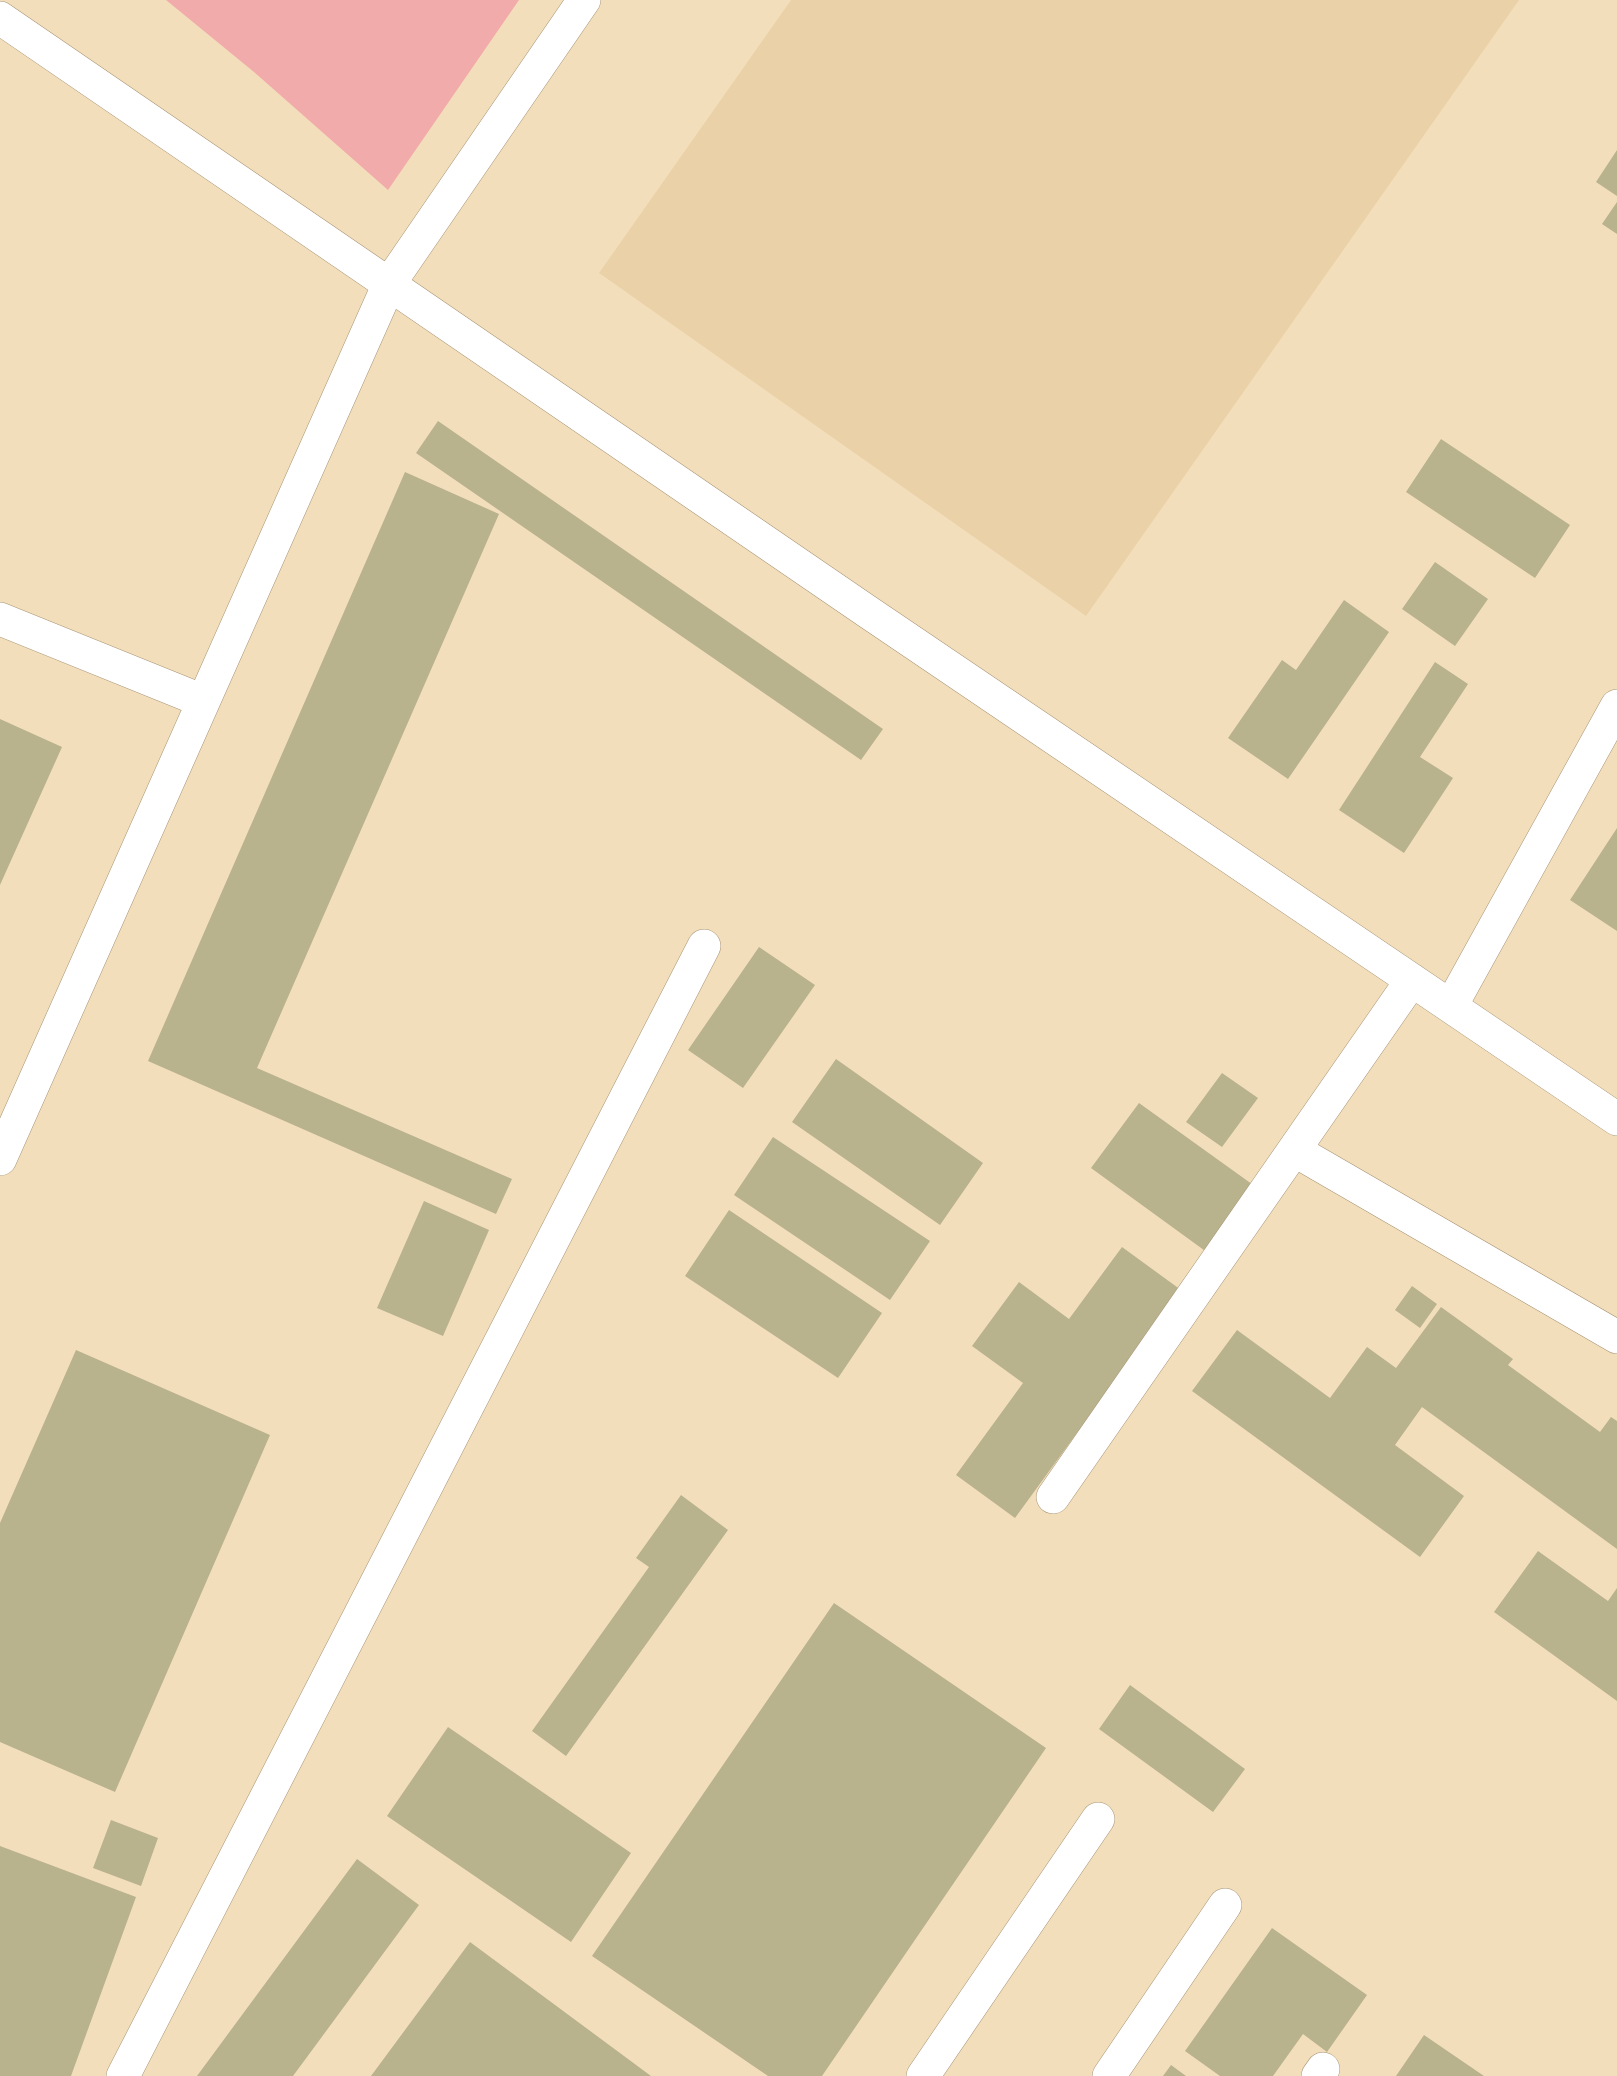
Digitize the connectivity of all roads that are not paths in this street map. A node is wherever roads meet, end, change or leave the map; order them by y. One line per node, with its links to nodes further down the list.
1 (585, 0): 3 (street)
2 (0, 18): 3 (street)
3 (389, 284): 5 (street); 8 (street)
4 (0, 619): 5 (street)
5 (203, 702): 12 (street)
6 (1617, 706): 9 (street)
7 (704, 946): 17 (street)
8 (1412, 980): 9 (street); 11 (street)
9 (1451, 1006): 10 (street)
10 (1617, 1119)
11 (1294, 1150): 13 (street); 14 (street)
12 (0, 1159)
13 (1617, 1337)
14 (1053, 1497)
15 (1098, 1819): 18 (street)
16 (1225, 1905): 19 (street)
17 (123, 2076)
18 (923, 2076)
19 (1109, 2076)

